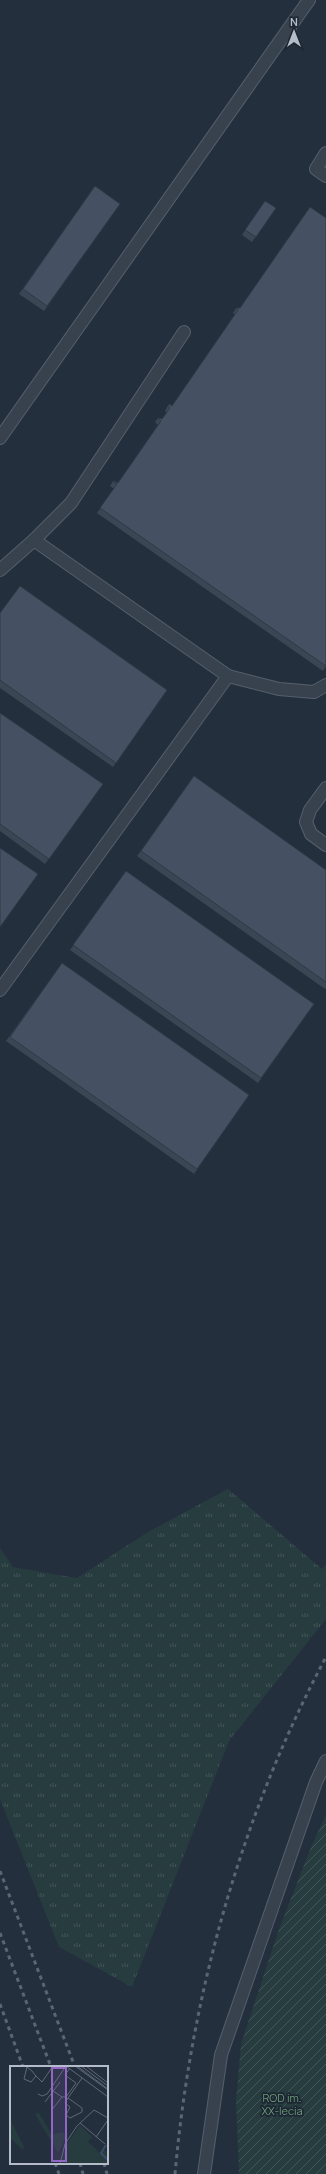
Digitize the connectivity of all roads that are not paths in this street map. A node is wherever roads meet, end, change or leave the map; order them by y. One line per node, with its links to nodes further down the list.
1 (309, 0): 5 (lane)
2 (326, 152): 3 (lane)
3 (326, 176)
4 (184, 332): 6 (lane)
5 (0, 438)
6 (34, 540): 7 (lane); 8 (lane)
7 (0, 570)
8 (228, 676): 9 (lane); 12 (lane)
9 (326, 685)
10 (326, 788): 11 (lane)
11 (326, 845)
12 (0, 990)
13 (326, 1761): 14 (lane)
14 (204, 2174)

